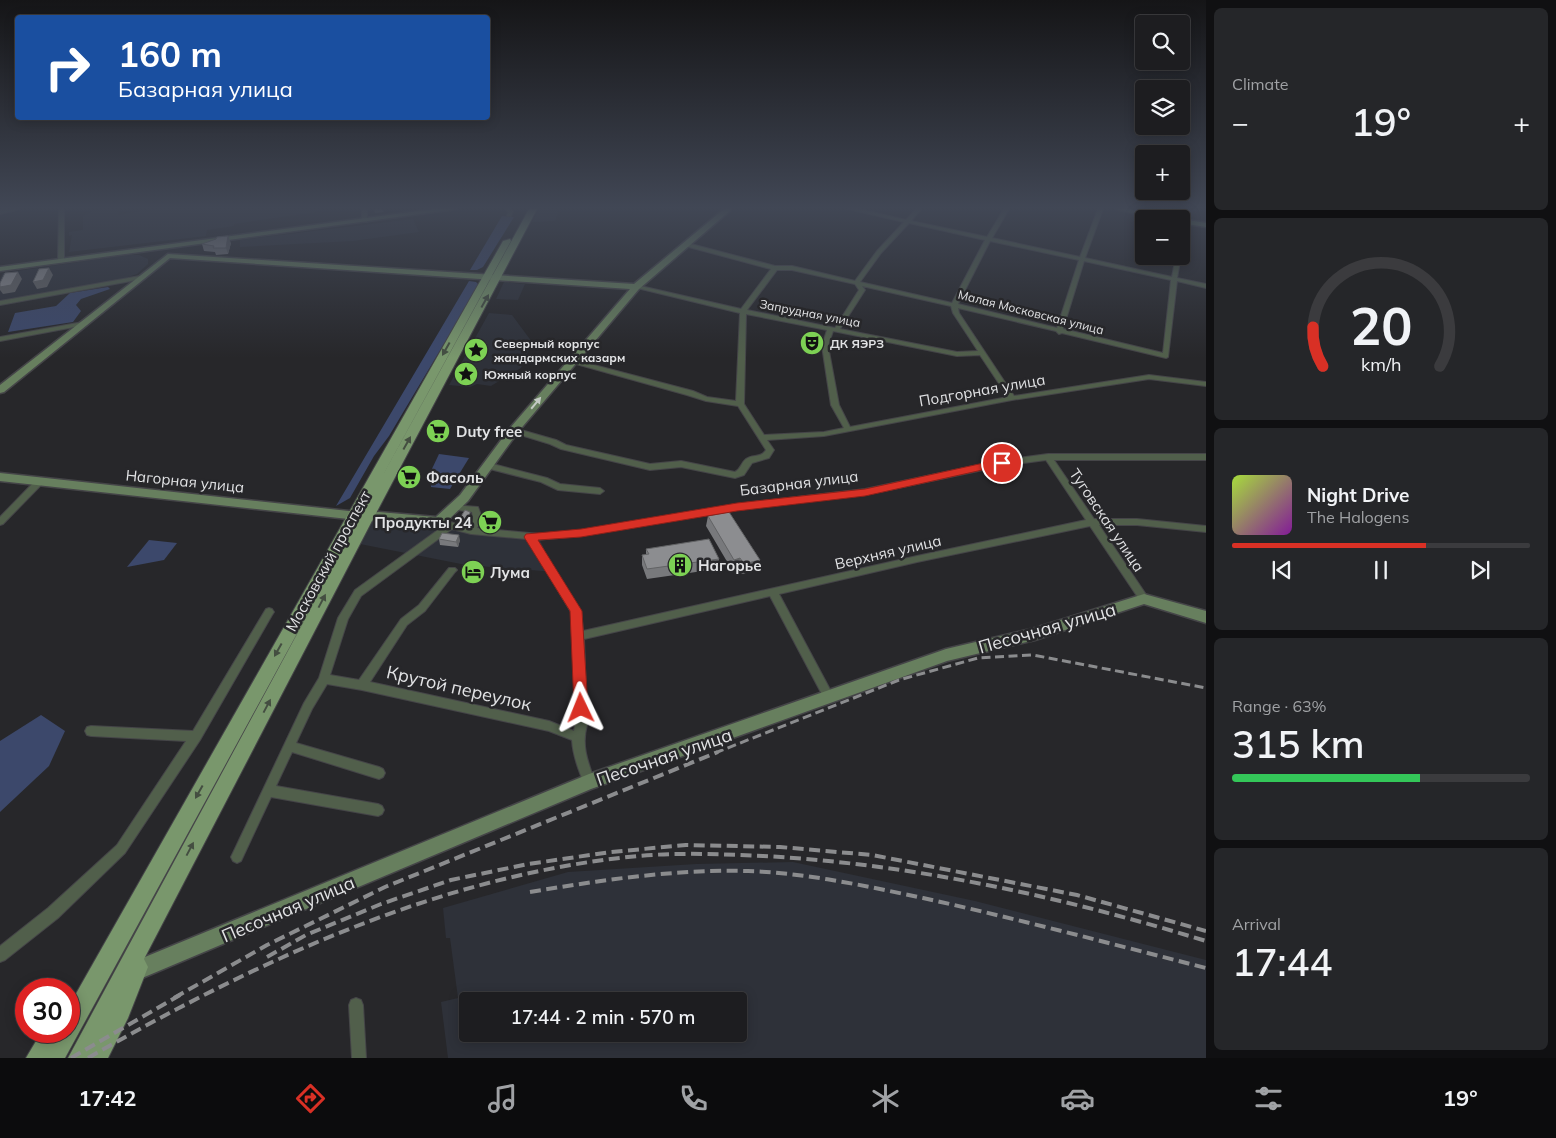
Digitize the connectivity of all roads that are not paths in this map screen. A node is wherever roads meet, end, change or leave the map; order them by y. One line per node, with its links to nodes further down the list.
1 (84, 258): 13 (main road)
2 (158, 258): 15 (main road)
3 (163, 258): 15 (main road)
4 (226, 258): 18 (main road)
5 (501, 258): 18 (main road, Московский проспект)
6 (504, 258): 18 (main road, Московский проспект)
7 (671, 258): 23 (main road)
8 (739, 258): 16 (street, Малая Московская улица)
9 (874, 258): 21 (street)
10 (978, 258): 25 (street)
11 (1074, 258): 12 (street)
12 (1082, 260): 20 (street); 29 (street)
13 (61, 261): 17 (main road)
14 (1177, 265): 20 (street)
15 (155, 266): 19 (main road)
16 (775, 268): 21 (street, Малая Московская улица); 26 (street)
17 (0, 269)
18 (493, 276): 23 (main road); 47 (main road, Московский проспект)
19 (140, 278): 24 (street); 27 (main road)
20 (1174, 279): 22 (street); 29 (street, Малая Московская улица)
21 (858, 284): 25 (street, Малая Московская улица); 28 (street)
22 (1206, 286)
23 (636, 287): 26 (street, Запрудная улица); 32 (main road)
24 (0, 303)
25 (954, 305): 29 (street, Малая Московская улица); 31 (street)
26 (743, 311): 28 (street, Запрудная улица); 36 (street)
27 (83, 324): 30 (street); 34 (main road)
28 (834, 328): 31 (street, Запрудная улица); 37 (street)
29 (1059, 332)
30 (0, 339)
31 (981, 353): 35 (street)
32 (571, 361): 36 (street); 38 (main road, one-way to 32)
33 (1206, 384): 35 (street, Подгорная улица)
34 (0, 390)
35 (1012, 398): 37 (street, Подгорная улица)
36 (740, 404): 39 (street)
37 (848, 429): 39 (street, Подгорная улица)
38 (514, 430): 39 (street); 42 (main road)
39 (763, 438)
40 (1048, 457): 41 (street, Базарная улица); 50 (street, Туговская улица); 53 (street, Базарная улица)
41 (1206, 457)
42 (490, 466): 45 (street); 46 (main road)
43 (0, 477): 44 (main road, Нагорная улица)
44 (40, 481): 47 (main road, Нагорная улица); 48 (street)
45 (600, 491)
46 (454, 507): 49 (main road); 52 (street)
47 (360, 516): 49 (main road, Базарная улица); 72 (main road, Московский проспект, one-way to 47); 73 (main road, Московский проспект, one-way to 73)
48 (0, 522)
49 (439, 522): 52 (street, Базарная улица); 60 (street)
50 (1092, 522): 51 (street, Верхняя улица); 55 (street, Верхняя улица); 56 (street, Туговская улица)
51 (1206, 529)
52 (471, 531): 53 (street, Базарная улица)
53 (530, 537): 59 (street)
54 (452, 570): 61 (street)
55 (772, 592): 59 (street, Верхняя улица); 62 (street)
56 (1144, 599): 58 (main road); 62 (main road, Песочная улица)
57 (269, 612): 64 (street)
58 (1206, 617)
59 (579, 636): 65 (street)
60 (324, 679): 61 (street, Крутой переулок); 66 (street)
61 (362, 685): 65 (street, Крутой переулок)
62 (829, 696): 68 (main road, Песочная улица)
63 (91, 731): 64 (street)
64 (196, 736): 74 (street)
65 (577, 737): 68 (street)
66 (290, 746): 67 (street); 69 (street)
67 (379, 774)
68 (589, 782): 75 (main road, Песочная улица)
69 (269, 791): 70 (street); 71 (street)
70 (378, 810)
71 (237, 858)
72 (168, 892): 75 (main road, Московский проспект); 83 (main road, Московский проспект)
73 (132, 913): 76 (main road, Московский проспект); 78 (main road, Московский проспект)
74 (0, 955)
75 (135, 971): 84 (main road, Московский проспект)
76 (80, 993)
77 (356, 1005): 85 (street)
78 (80, 1008)
79 (47, 1043): 81 (main road)
80 (61, 1043): 82 (main road, Московский проспект)
81 (38, 1058)
82 (52, 1058)
83 (80, 1058)
84 (96, 1058)
85 (359, 1058)

